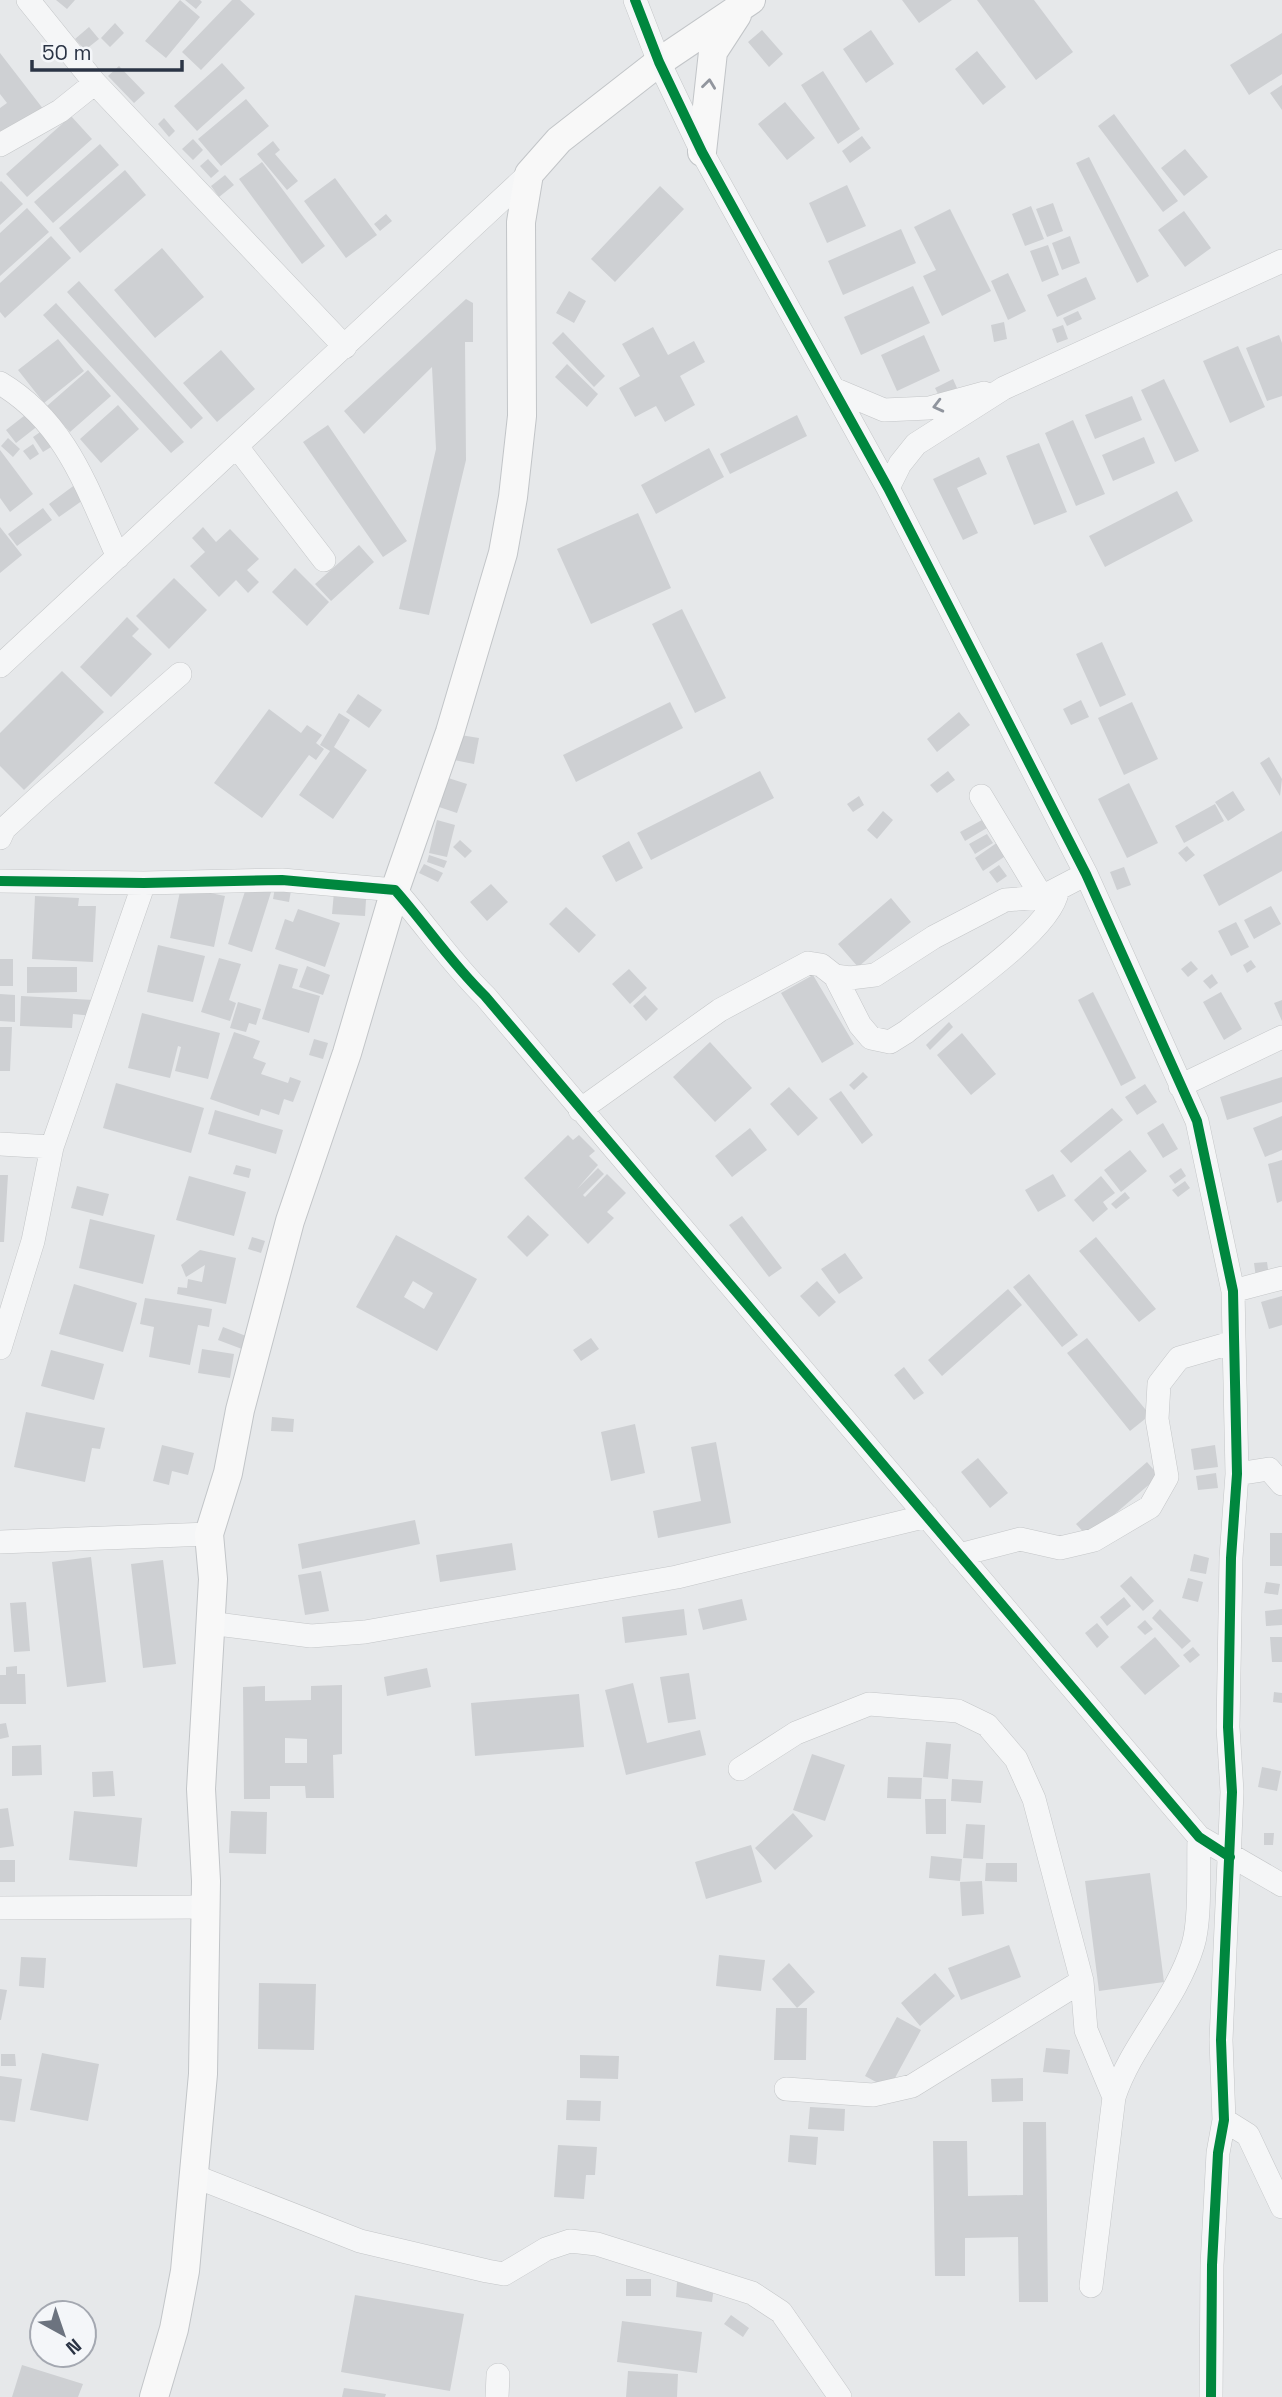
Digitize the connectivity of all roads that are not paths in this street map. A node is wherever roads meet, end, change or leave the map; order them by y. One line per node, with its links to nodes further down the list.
1 (28, 0): 5 (street)
2 (635, 0): 4 (street)
3 (747, 3): 4 (main road); 7 (main road, one-way to 3)
4 (659, 62): 7 (street); 8 (main road)
5 (95, 83): 6 (street); 10 (street)
6 (0, 145)
7 (702, 152): 11 (street)
8 (529, 174): 10 (street); 25 (main road)
9 (1282, 261): 12 (street)
10 (345, 347): 14 (street)
11 (834, 388): 12 (street, one-way to 11); 15 (street)
12 (1004, 388): 15 (street)
13 (4, 391): 16 (street)
14 (237, 447): 16 (street); 17 (street)
15 (887, 488): 22 (street)
16 (118, 557): 18 (street)
17 (324, 560)
18 (0, 666)
19 (180, 674): 21 (street)
20 (981, 796): 26 (street)
21 (0, 838)
22 (1086, 874): 26 (street); 29 (street)
23 (0, 881): 24 (street)
24 (144, 883): 25 (street); 32 (street)
25 (395, 890): 30 (street); 40 (main road)
26 (1049, 894): 27 (street); 27 (street)
27 (835, 975): 30 (street)
28 (1282, 1037): 29 (street)
29 (1180, 1086): 34 (street)
30 (580, 1110): 39 (street)
31 (0, 1144): 32 (street)
32 (52, 1147): 36 (street)
33 (1282, 1278): 34 (street)
34 (1233, 1291): 35 (street)
35 (1234, 1342): 38 (street); 42 (street)
36 (0, 1348)
37 (1278, 1473): 38 (street)
38 (1237, 1474): 46 (street)
39 (928, 1516): 42 (street); 43 (street)
40 (209, 1534): 41 (street); 43 (main road)
41 (0, 1542)
42 (959, 1555): 45 (street)
43 (209, 1623): 48 (main road)
44 (740, 1769): 50 (street)
45 (1199, 1837): 46 (street); 52 (street)
46 (1230, 1857): 47 (street); 53 (street)
47 (1282, 1885)
48 (206, 1907): 49 (street); 54 (main road)
49 (0, 1908)
50 (1082, 1981): 51 (street); 52 (street)
51 (786, 2090)
52 (1114, 2097): 56 (street)
53 (1224, 2120): 55 (street); 59 (street)
54 (194, 2176): 57 (main road); 58 (street)
55 (1282, 2207)
56 (1091, 2286)
57 (154, 2397)
58 (840, 2397)
59 (1211, 2397)

